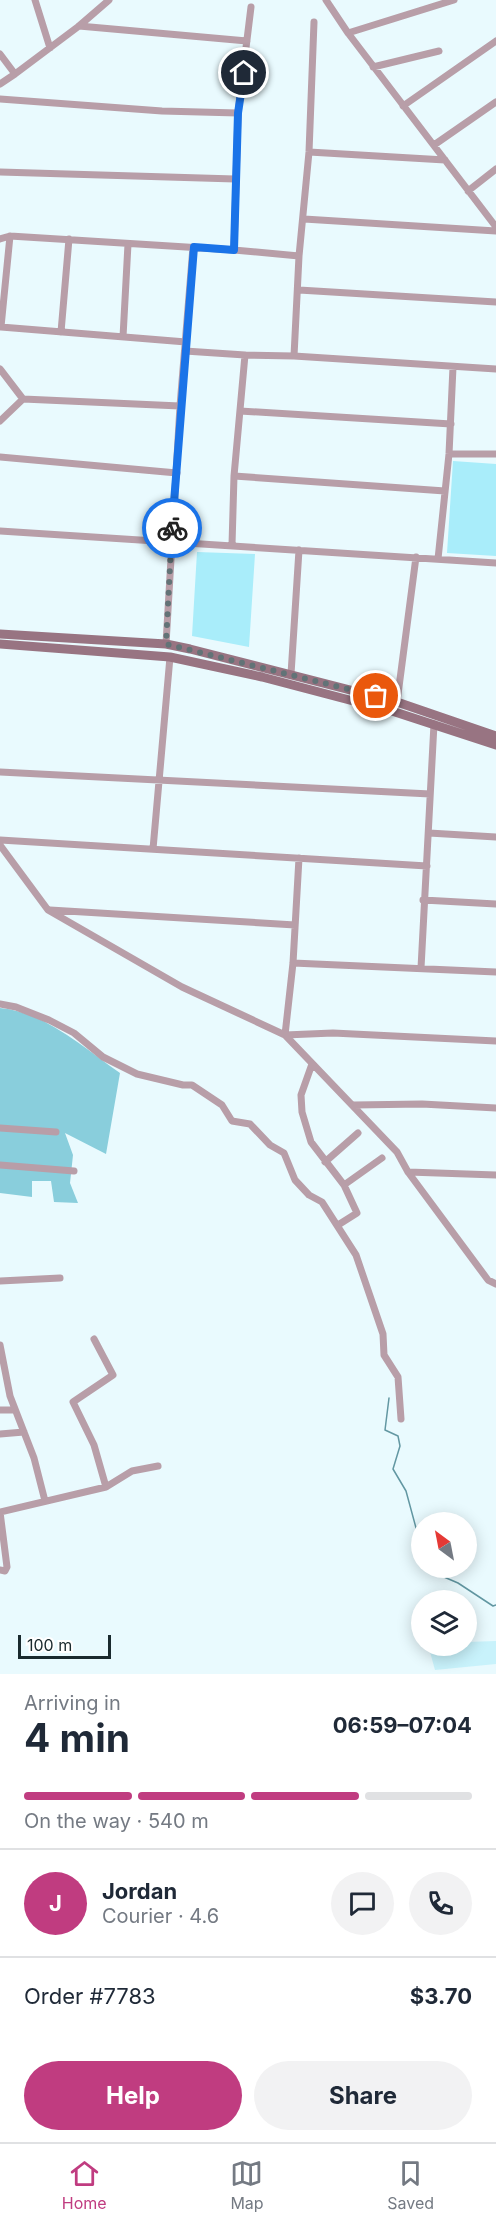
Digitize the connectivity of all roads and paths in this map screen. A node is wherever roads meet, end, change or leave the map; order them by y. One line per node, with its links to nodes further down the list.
1 (35, 0): 12 (street)
2 (109, 0): 5 (street)
3 (326, 0): 9 (street)
4 (454, 0): 9 (street)
5 (100, 3): 8 (street)
6 (251, 7): 10 (street)
7 (314, 22): 23 (street)
8 (79, 26): 10 (street); 12 (street)
9 (348, 33): 15 (street)
10 (248, 40): 21 (street)
11 (496, 41): 20 (street)
12 (50, 48): 16 (street)
13 (439, 51): 15 (street)
14 (0, 54): 16 (street)
15 (373, 67): 20 (street)
16 (15, 74): 17 (street)
17 (0, 84)
18 (0, 99): 21 (street)
19 (496, 102): 22 (street)
20 (404, 106): 22 (street)
21 (238, 113): 27 (street)
22 (434, 145): 24 (street)
23 (309, 152): 24 (street); 29 (street)
24 (445, 160): 28 (street)
25 (496, 169): 28 (street)
26 (0, 172): 27 (street)
27 (235, 179): 36 (street)
28 (468, 191): 30 (street)
29 (304, 219): 30 (street); 37 (street)
30 (496, 229)
31 (10, 236): 32 (street); 33 (street); 40 (street)
32 (0, 239)
33 (69, 240): 34 (street); 41 (street)
34 (128, 244): 35 (street); 42 (street)
35 (194, 247): 36 (street); 43 (street)
36 (234, 250): 37 (street)
37 (299, 256): 38 (street)
38 (299, 290): 39 (street); 46 (street)
39 (496, 302)
40 (0, 327): 41 (street)
41 (61, 332): 42 (street)
42 (123, 337): 43 (street)
43 (186, 342): 44 (street)
44 (185, 351): 45 (street); 51 (street)
45 (245, 355): 46 (street); 52 (street)
46 (294, 356): 47 (street)
47 (453, 367): 49 (street); 54 (street)
48 (0, 369): 50 (street)
49 (496, 369)
50 (23, 399): 51 (street); 53 (street)
51 (180, 406): 58 (street)
52 (240, 411): 54 (street); 59 (street)
53 (0, 421)
54 (451, 424): 55 (street)
55 (449, 454): 56 (street); 60 (street)
56 (496, 454)
57 (0, 458): 58 (street)
58 (177, 472): 62 (street)
59 (234, 476): 60 (street); 63 (street)
60 (445, 490): 66 (street)
61 (0, 531): 62 (street)
62 (171, 541): 63 (street); 69 (street)
63 (232, 545): 64 (street)
64 (299, 550): 65 (street); 72 (street)
65 (416, 557): 66 (street); 73 (street)
66 (438, 559): 67 (street)
67 (496, 563)
68 (0, 634): 69 (main road)
69 (166, 644): 72 (main road)
70 (0, 645): 71 (main road)
71 (170, 657): 74 (main road); 78 (street)
72 (291, 674): 73 (main road)
73 (397, 702): 75 (main road)
74 (434, 724): 76 (main road); 79 (street)
75 (496, 736)
76 (496, 745)
77 (0, 772): 78 (street)
78 (160, 779): 79 (street); 84 (street)
79 (430, 794): 80 (street)
80 (429, 833): 81 (street); 86 (street)
81 (496, 837)
82 (0, 840): 84 (street)
83 (0, 845): 89 (street)
84 (153, 849): 85 (street)
85 (299, 858): 86 (street); 90 (street)
86 (427, 866): 87 (street)
87 (423, 900): 88 (street); 92 (street)
88 (496, 904)
89 (48, 910): 90 (street); 95 (street)
90 (295, 925): 91 (street)
91 (293, 963): 92 (street); 95 (street)
92 (421, 968): 93 (street)
93 (496, 972)
94 (0, 1004): 110 (street)
95 (285, 1035): 96 (street); 97 (street)
96 (496, 1041)
97 (312, 1064): 98 (street); 104 (street)
98 (354, 1105): 99 (street); 107 (street)
99 (496, 1108)
100 (0, 1128): 101 (street)
101 (56, 1132)
102 (357, 1133): 104 (street)
103 (382, 1158): 109 (street)
104 (325, 1162): 109 (street)
105 (0, 1165): 106 (street)
106 (74, 1172)
107 (408, 1172): 108 (street); 113 (street)
108 (496, 1174)
109 (345, 1185): 110 (street)
110 (338, 1224): 118 (street)
111 (60, 1278): 112 (street)
112 (0, 1281)
113 (496, 1284)
114 (94, 1339): 122 (street)
115 (0, 1345): 117 (street)
116 (0, 1410): 117 (street)
117 (14, 1410): 119 (street)
118 (401, 1419)
119 (24, 1432): 120 (street); 123 (street)
120 (0, 1434)
121 (158, 1466): 122 (street)
122 (106, 1487): 123 (street)
123 (45, 1501): 124 (street)
124 (0, 1570)

